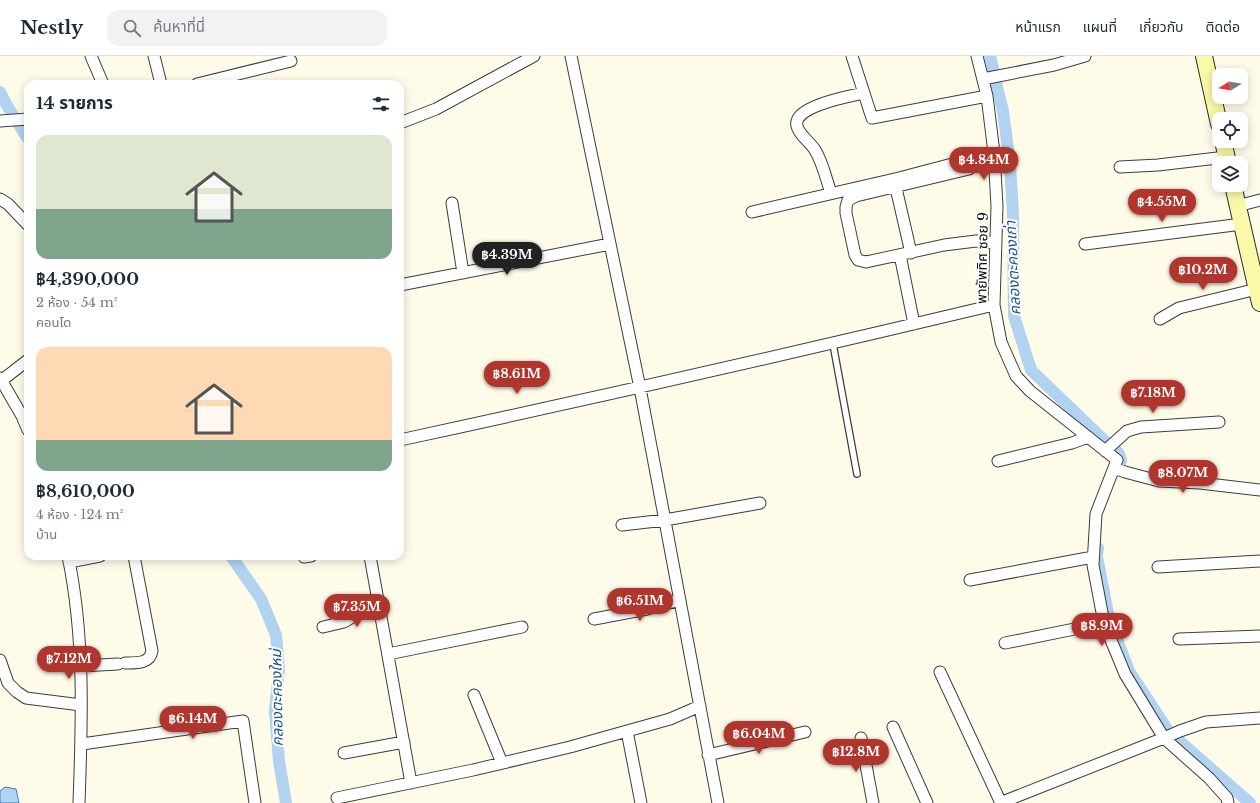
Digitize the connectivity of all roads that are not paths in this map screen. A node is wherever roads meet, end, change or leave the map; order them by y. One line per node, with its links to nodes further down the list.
1 (91, 56): 10 (street)
2 (154, 56): 11 (street)
3 (534, 56): 19 (street)
4 (571, 56): 35 (street)
5 (852, 56): 14 (street)
6 (977, 56): 13 (street, พายัพทิศ ซอย 9)
7 (1085, 56): 13 (street)
8 (1204, 56): 16 (street)
9 (291, 61): 12 (street)
10 (101, 80)
11 (160, 80)
12 (213, 80)
13 (983, 80): 15 (street, พายัพทิศ ซอย 9)
14 (864, 93): 15 (street); 26 (street)
15 (987, 96): 20 (street, พายัพทิศ ซอย 9)
16 (1216, 112)
17 (24, 119): 18 (street)
18 (0, 121)
19 (404, 121)
20 (994, 153): 26 (street); 34 (street, พายัพทิศ ซอย 9)
21 (1212, 161): 22 (street)
22 (1120, 167)
23 (969, 169): 24 (street)
24 (896, 188): 37 (street); 37 (street)
25 (1234, 192): 30 (street)
26 (831, 193): 31 (street)
27 (0, 200): 32 (street)
28 (1260, 200): 30 (street)
29 (452, 203): 38 (street)
30 (1237, 206): 33 (street)
31 (752, 212)
32 (24, 221)
33 (1242, 224): 36 (street); 40 (street)
34 (996, 243): 37 (street); 41 (street, พายัพทิศ ซอย 9)
35 (610, 244): 38 (street); 47 (street)
36 (1085, 244)
37 (906, 254): 43 (street)
38 (464, 273): 39 (street)
39 (404, 284)
40 (1259, 299): 42 (street)
41 (994, 305): 43 (street); 51 (street, พายัพทิศ ซอย 9)
42 (1160, 319)
43 (914, 324): 44 (street)
44 (833, 344): 47 (street); 56 (lane)
45 (24, 363): 46 (street)
46 (1, 380): 48 (street)
47 (639, 384): 50 (street); 52 (street); 59 (street)
48 (24, 421)
49 (1219, 422): 53 (street)
50 (404, 431)
51 (1088, 437): 53 (street, พายัพทิศ ซอย 9); 54 (street)
52 (404, 439)
53 (1105, 451): 55 (street, พายัพทิศ ซอย 9)
54 (998, 461)
55 (1115, 464): 57 (street, พายัพทิศ ซอย 9); 61 (street)
56 (857, 474)
57 (1260, 490)
58 (760, 503): 59 (street)
59 (665, 520): 60 (street); 68 (street)
60 (622, 525)
61 (1093, 558): 67 (street); 71 (street)
62 (69, 560): 79 (street)
63 (135, 560): 79 (street)
64 (371, 560): 69 (street)
65 (1260, 561): 66 (street)
66 (1158, 566)
67 (970, 580)
68 (680, 600): 70 (street); 83 (street)
69 (378, 601): 72 (street); 77 (street)
70 (594, 619)
71 (1104, 623): 76 (street); 89 (street)
72 (324, 627)
73 (522, 627): 77 (street)
74 (1260, 636): 75 (street)
75 (1179, 639)
76 (1005, 643)
77 (388, 654): 90 (street)
78 (0, 660): 82 (street)
79 (80, 666): 82 (street)
80 (940, 672): 103 (street)
81 (474, 695): 94 (street)
82 (81, 705): 91 (street)
83 (700, 706): 86 (street); 93 (street)
84 (1260, 718): 89 (street)
85 (893, 727): 102 (street)
86 (627, 731): 94 (street); 99 (street)
87 (805, 732): 93 (street)
88 (861, 738): 101 (street)
89 (1164, 738): 103 (street); 104 (street)
90 (404, 742): 92 (street); 95 (street)
91 (82, 744): 97 (street); 98 (street)
92 (344, 753)
93 (708, 755): 100 (street)
94 (502, 763): 95 (street)
95 (411, 783): 96 (street)
96 (337, 798)
97 (79, 803)
98 (255, 803)
99 (641, 803)
100 (718, 803)
101 (873, 803)
102 (926, 803)
103 (1000, 803)
104 (1228, 803)

